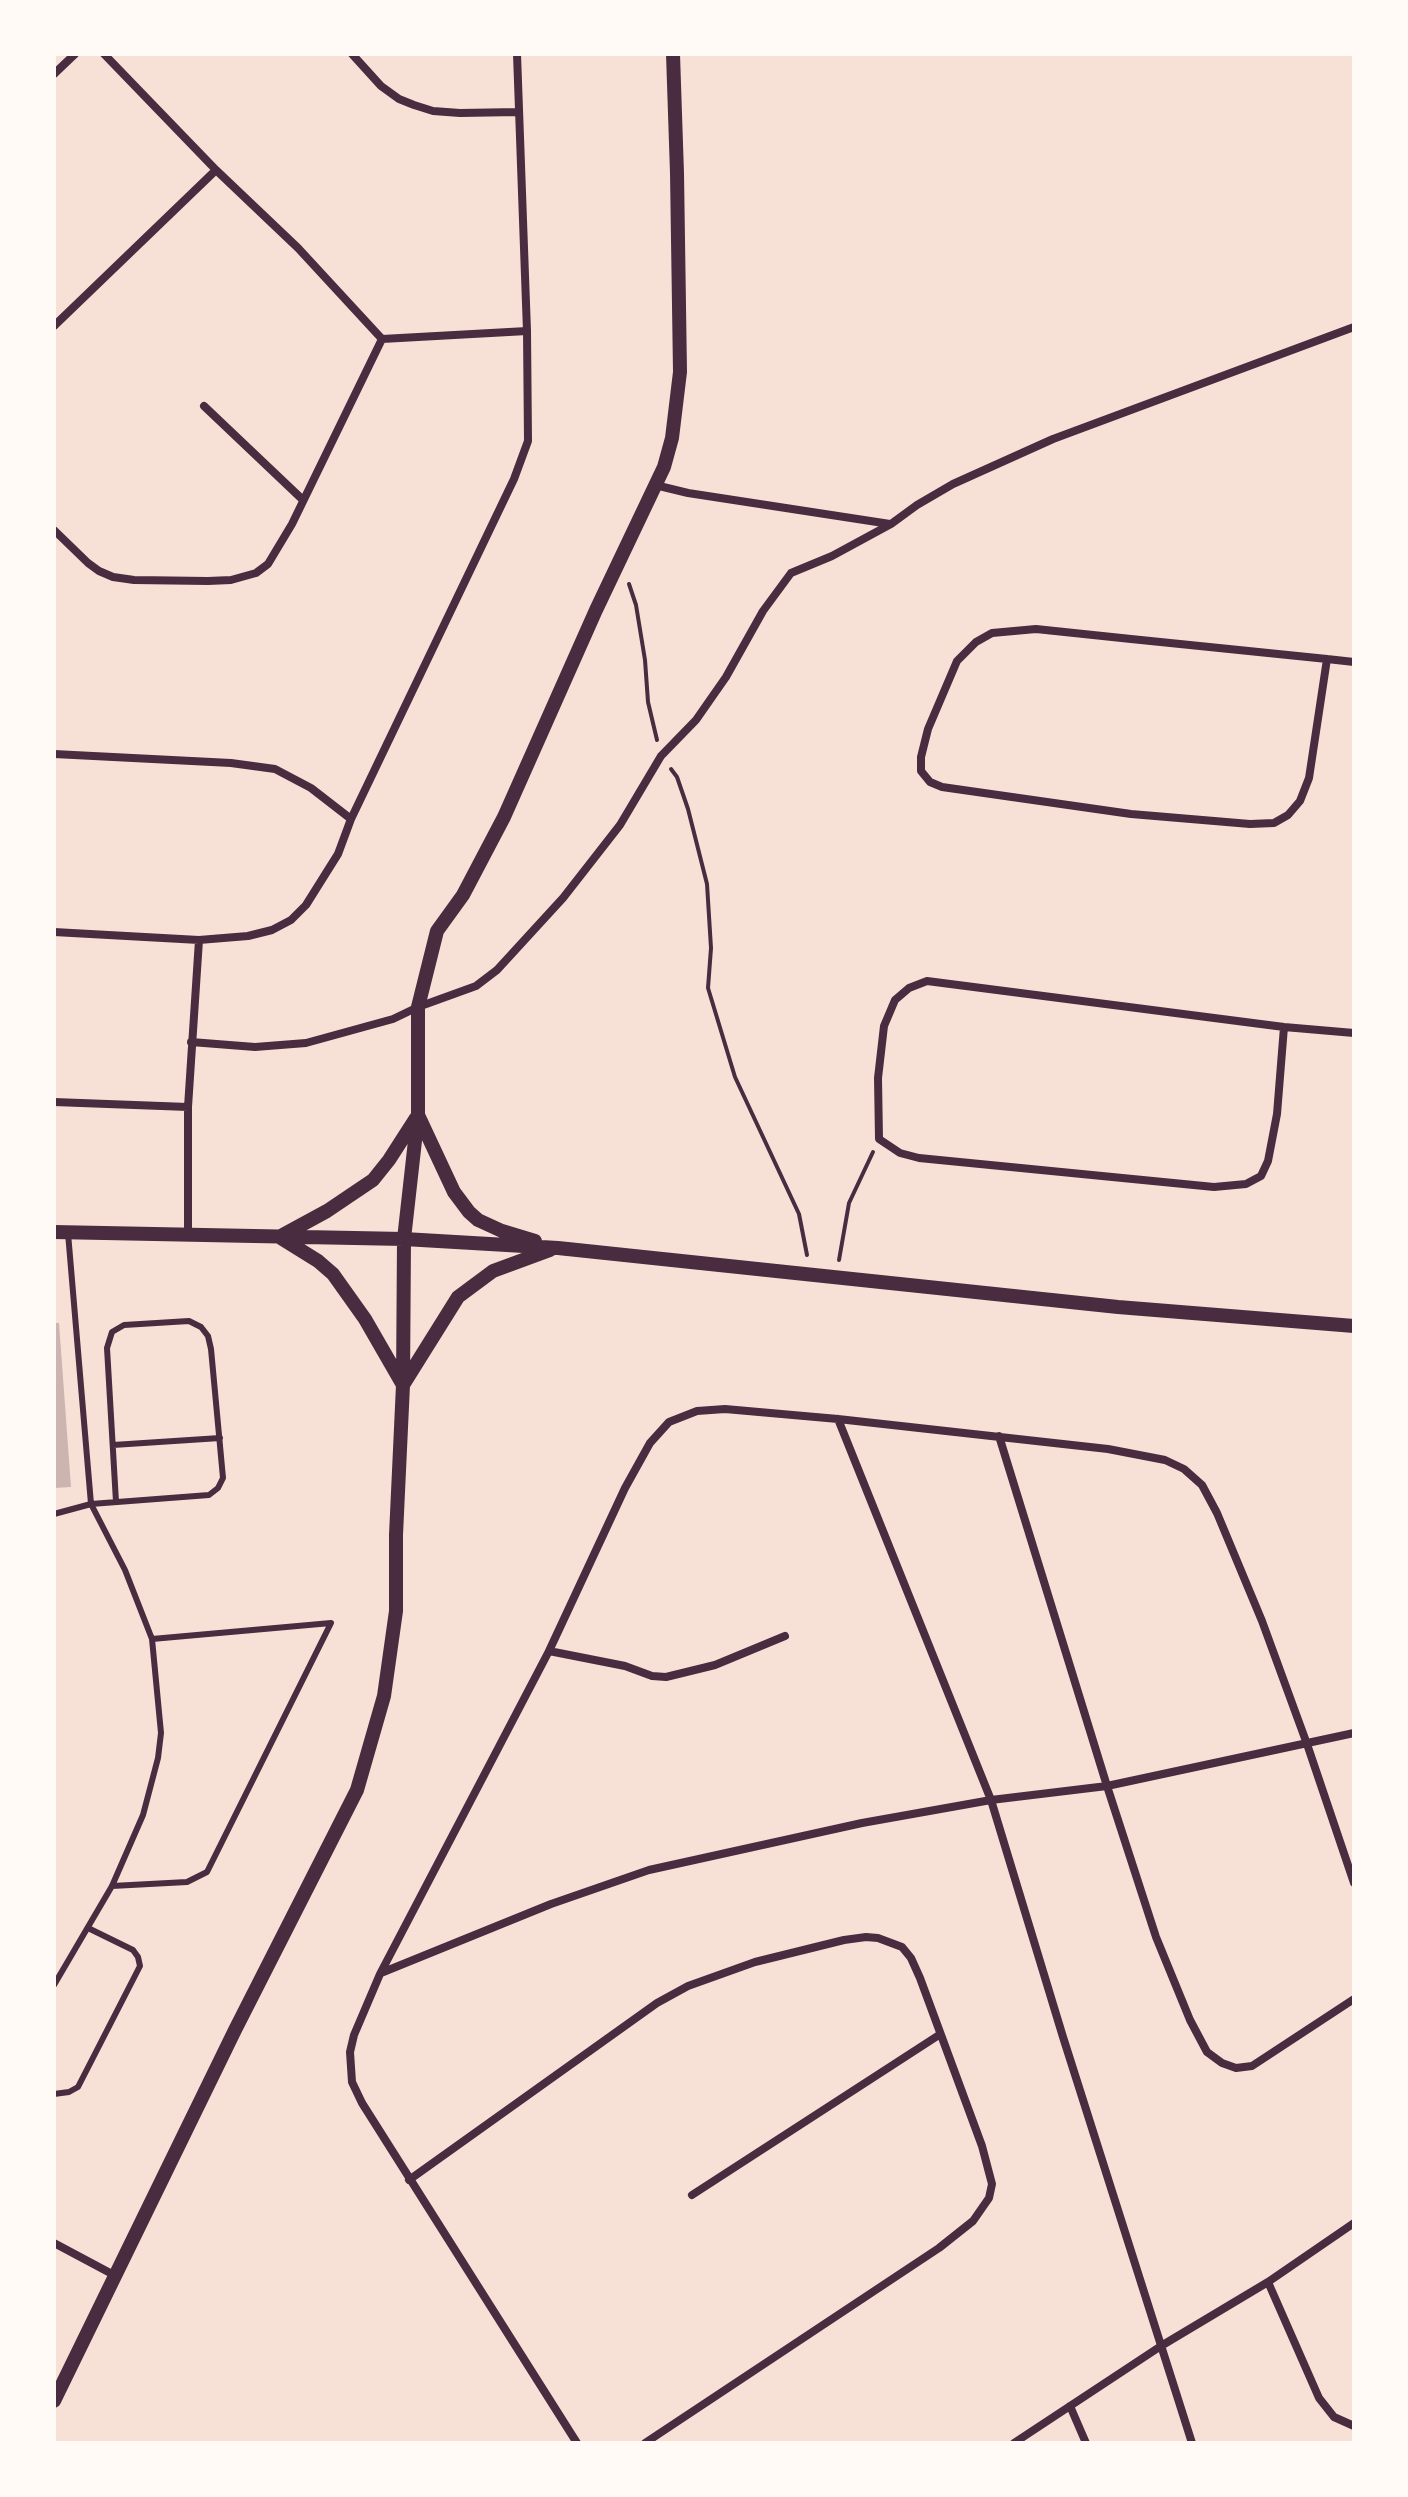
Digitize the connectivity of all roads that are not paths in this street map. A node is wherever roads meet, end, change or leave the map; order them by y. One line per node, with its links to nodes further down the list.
1 (75, 54): 6 (street)
2 (104, 54): 8 (street)
3 (352, 54): 7 (street)
4 (517, 54): 7 (street)
5 (673, 54): 14 (street)
6 (54, 74)
7 (518, 112): 11 (street)
8 (216, 170): 9 (street); 12 (street)
9 (54, 326)
10 (1354, 327): 16 (street)
11 (527, 331): 12 (street); 21 (street)
12 (382, 339): 15 (street)
13 (204, 406): 15 (street)
14 (655, 485): 16 (street); 24 (street)
15 (303, 500): 17 (street)
16 (891, 524): 24 (street)
17 (54, 530)
18 (1327, 659): 18 (street); 19 (street)
19 (1354, 662)
20 (54, 754): 21 (street)
21 (351, 819): 23 (street)
22 (54, 932): 23 (street)
23 (199, 940): 27 (street)
24 (418, 1007): 27 (street); 30 (street)
25 (1284, 1027): 25 (street); 26 (street)
26 (1354, 1033)
27 (191, 1042): 29 (street)
28 (54, 1102): 29 (street)
29 (188, 1107): 32 (street)
30 (418, 1114): 33 (street); 34 (street); 35 (street)
31 (61, 1232): 32 (street); 43 (lane)
32 (188, 1236): 33 (street)
33 (279, 1237): 34 (street); 37 (street)
34 (404, 1239): 35 (street); 37 (street)
35 (558, 1248): 36 (street); 37 (street)
36 (1354, 1326)
37 (403, 1385): 64 (street)
38 (838, 1419): 39 (street); 47 (street); 51 (street)
39 (999, 1436): 49 (street); 50 (street)
40 (220, 1438): 41 (lane); 41 (lane); 42 (lane)
41 (113, 1445): 42 (lane)
42 (116, 1502): 43 (lane)
43 (91, 1504): 44 (lane); 46 (lane)
44 (54, 1514)
45 (785, 1636): 47 (street)
46 (152, 1639): 53 (lane); 53 (lane)
47 (549, 1651): 55 (street)
48 (1354, 1733): 49 (street)
49 (1307, 1744): 50 (street); 52 (street)
50 (1107, 1786): 51 (street); 57 (street)
51 (991, 1800): 55 (street); 66 (street)
52 (1354, 1883)
53 (112, 1886): 54 (lane)
54 (88, 1928): 56 (lane); 59 (lane)
55 (380, 1974): 60 (street)
56 (54, 1985)
57 (1354, 1999)
58 (939, 2035): 60 (street); 61 (street); 71 (street)
59 (54, 2094)
60 (409, 2180): 70 (street)
61 (692, 2195)
62 (1354, 2223): 65 (street)
63 (54, 2243): 64 (street)
64 (114, 2275): 67 (street)
65 (1268, 2282): 66 (street); 69 (street)
66 (1161, 2346): 68 (street); 74 (street)
67 (54, 2401)
68 (1070, 2406): 72 (street); 73 (street)
69 (1354, 2426)
70 (577, 2443)
71 (645, 2443)
72 (1014, 2443)
73 (1086, 2443)
74 (1192, 2443)

